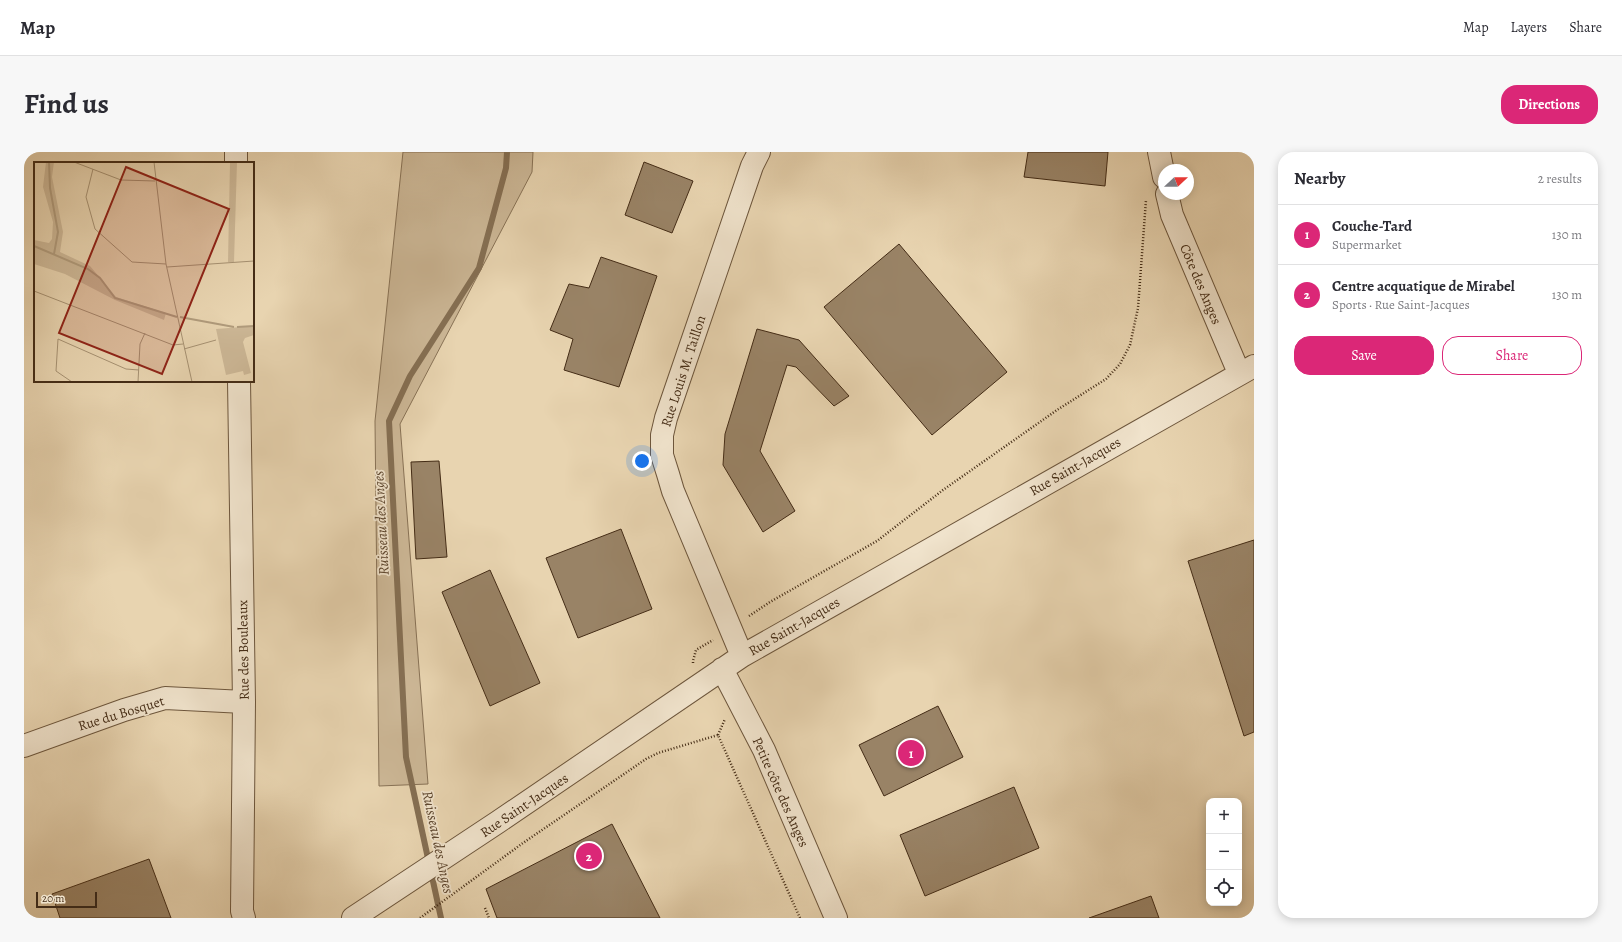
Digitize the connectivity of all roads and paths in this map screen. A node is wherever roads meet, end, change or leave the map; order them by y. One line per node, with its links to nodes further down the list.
1 (759, 152): 8 (street, Rue Louis M. Taillon)
2 (1159, 152): 3 (street)
3 (1161, 164)
4 (1146, 199): 8 (path)
5 (1169, 200): 6 (street, Côte des Anges)
6 (1246, 370): 9 (street, Rue Saint-Jacques)
7 (239, 382): 11 (street, Rue des Bouleaux)
8 (730, 628): 9 (street, Rue Louis M. Taillon); 10 (path)
9 (742, 656): 10 (street, Rue Saint-Jacques)
10 (713, 675): 17 (street, Rue Saint-Jacques); 21 (street, Petite côte des Anges)
11 (244, 702): 14 (street, Rue du Bosquet); 16 (street, Rue des Bouleaux)
12 (727, 713): 13 (path)
13 (718, 735): 18 (path); 20 (path)
14 (24, 746)
15 (485, 908): 19 (path)
16 (244, 918)
17 (353, 918)
18 (420, 918)
19 (489, 918)
20 (800, 918)
21 (836, 918)

